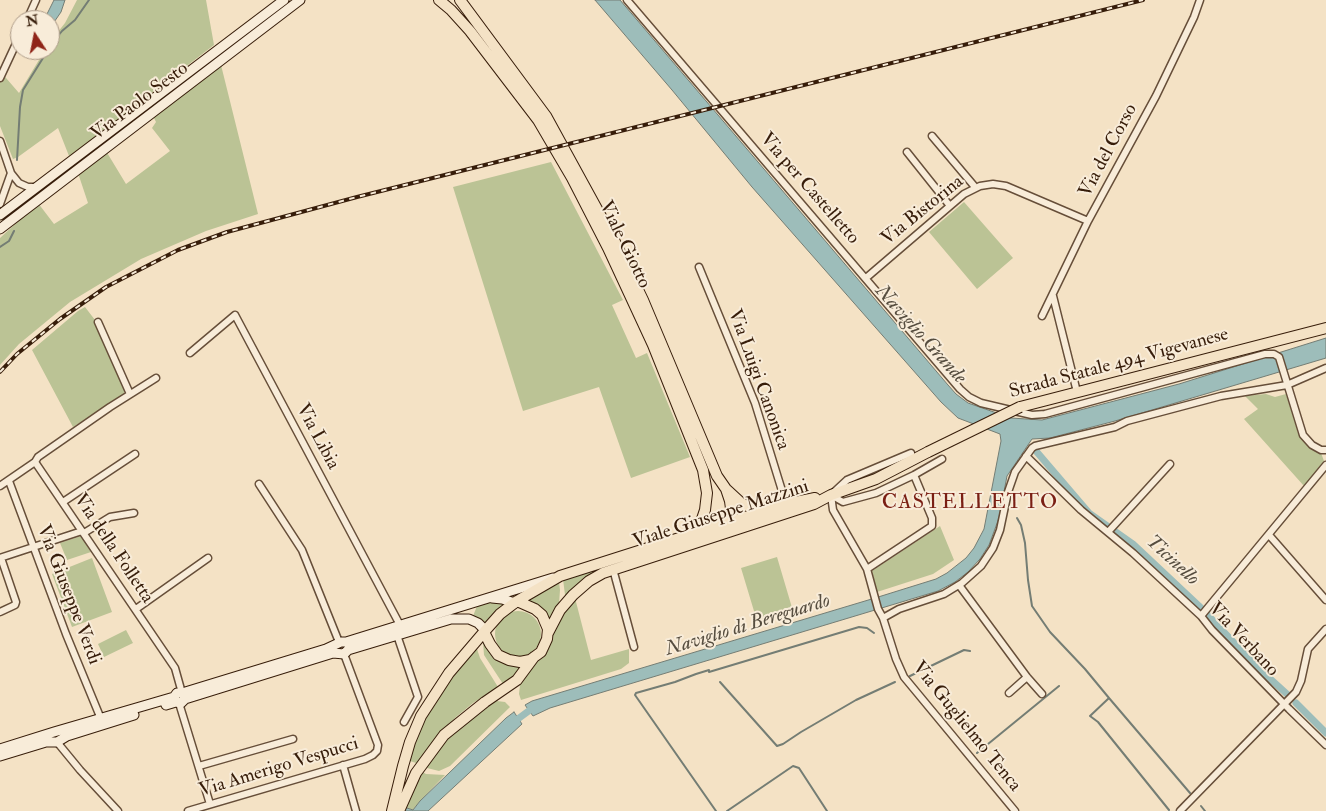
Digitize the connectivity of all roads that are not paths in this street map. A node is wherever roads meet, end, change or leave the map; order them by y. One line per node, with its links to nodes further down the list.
1 (284, 0): 13 (street, Via Paolo Sesto)
2 (300, 0): 19 (street, Via Paolo Sesto)
3 (439, 0): 56 (main road, Viale Giotto)
4 (460, 0): 46 (main road, Viale Giotto)
5 (627, 0): 21 (street, Via per Castelletto)
6 (1200, 0): 18 (street, Via del Corso)
7 (10, 56): 8 (street)
8 (0, 78)
9 (932, 136): 14 (street)
10 (0, 141): 12 (street)
11 (906, 152): 16 (street)
12 (11, 173): 13 (street); 15 (street)
13 (38, 187): 17 (street, Via Paolo Sesto)
14 (975, 187): 16 (street, Via Bistorina); 18 (street, Via Bistorina)
15 (0, 204)
16 (950, 206): 21 (street, Via Bistorina)
17 (0, 215)
18 (1088, 221): 22 (street, Via del Corso)
19 (0, 229)
20 (699, 267): 50 (street, Via Luigi Canonica)
21 (866, 278): 29 (street, Via per Castelletto)
22 (1053, 296): 23 (street, Via del Corso); 32 (street)
23 (1042, 316)
24 (98, 322): 33 (street)
25 (1326, 328): 27 (main road, Strada Statale 494 Vigevanese)
26 (190, 353): 72 (street, Via Libia)
27 (1184, 364): 29 (street); 32 (main road, Strada Statale 494 Vigevanese)
28 (1326, 368): 31 (street)
29 (1188, 376): 31 (street)
30 (156, 378): 33 (street)
31 (1287, 383): 34 (street); 37 (street)
32 (1077, 392): 47 (main road, Strada Statale 494 Vigevanese, bridge)
33 (130, 394): 39 (street)
34 (1326, 450)
35 (911, 453): 47 (street)
36 (135, 454): 48 (street)
37 (1026, 456): 53 (street, Via Verbano); 64 (street)
38 (942, 459): 42 (street)
39 (35, 462): 43 (street); 48 (street, Via della Folletta)
40 (1170, 464): 53 (street)
41 (1326, 465): 57 (street)
42 (914, 476): 47 (street); 62 (street)
43 (9, 481): 45 (street); 58 (street, Via Giuseppe Verdi)
44 (259, 484): 77 (street)
45 (0, 486)
46 (726, 489): 49 (main road, Viale Giotto); 52 (main road, Viale Giotto)
47 (831, 495): 50 (main road, Viale Giuseppe Mazzini); 62 (street, Via Guglielmo Tenca)
48 (62, 502): 54 (street, Via della Folletta)
49 (769, 510): 50 (main road, Viale Giuseppe Mazzini); 52 (main road, Viale Giuseppe Mazzini)
50 (784, 510): 55 (main road, Viale Giuseppe Mazzini)
51 (134, 513): 54 (street)
52 (730, 522): 55 (main road); 56 (main road, Viale Giuseppe Mazzini)
53 (1111, 529): 70 (street, Via Verbano)
54 (83, 532): 58 (street); 68 (street, Via della Folletta)
55 (723, 533): 61 (main road, Viale Giuseppe Mazzini)
56 (692, 534): 63 (main road, Viale Giuseppe Mazzini)
57 (1268, 536): 66 (street); 70 (street)
58 (33, 547): 59 (street); 85 (street, Via Giuseppe Verdi)
59 (0, 558): 69 (street)
60 (208, 558): 68 (street)
61 (612, 569): 75 (main road, Viale Giuseppe Mazzini); 78 (street)
62 (867, 569): 71 (street, Via Guglielmo Tenca)
63 (560, 576): 65 (street, Viale Giuseppe Mazzini); 67 (main road, Viale Giuseppe Mazzini)
64 (959, 585): 71 (street); 80 (street)
65 (487, 598): 67 (street, Viale Giuseppe Mazzini); 72 (street, Viale Giuseppe Mazzini)
66 (1326, 600)
67 (516, 602): 74 (main road, Viale Giuseppe Mazzini); 75 (main road, Viale Giuseppe Mazzini)
68 (136, 609): 83 (street, Via della Folletta)
69 (0, 612)
70 (1202, 615): 84 (street, Via Verbano)
71 (883, 618): 100 (street, Via Guglielmo Tenca)
72 (400, 625): 76 (street); 77 (street, Viale Giuseppe Mazzini)
73 (1326, 629): 84 (street)
74 (485, 631): 76 (street, Viale Giuseppe Mazzini); 79 (main road, Viale Giuseppe Mazzini); 98 (main road)
75 (548, 633): 79 (main road, Viale Giuseppe Mazzini)
76 (397, 635): 77 (street, Viale Giuseppe Mazzini); 86 (street)
77 (342, 647): 83 (street, Viale Giuseppe Mazzini); 92 (street, Via Amerigo Vespucci)
78 (634, 647)
79 (534, 657): 99 (main road)
80 (1027, 677): 81 (street); 82 (street)
81 (1009, 693)
82 (1042, 694)
83 (179, 699): 85 (street, Viale Giuseppe Mazzini); 87 (street, Viale Giuseppe Mazzini); 93 (street, Via della Folletta)
84 (1284, 704): 89 (street, Via Verbano); 101 (street)
85 (101, 719): 87 (street, Viale Giuseppe Mazzini)
86 (404, 722)
87 (57, 738): 90 (street, Viale Giuseppe Mazzini); 91 (street, Viale Giuseppe Mazzini); 95 (street)
88 (293, 739): 93 (street)
89 (1326, 745)
90 (0, 749)
91 (0, 756)
92 (343, 765): 94 (street, Via Amerigo Vespucci); 97 (street)
93 (199, 766): 94 (street, Via della Folletta)
94 (210, 804): 96 (street, Via Amerigo Vespucci)
95 (118, 811)
96 (188, 811)
97 (356, 811)
98 (392, 811)
99 (399, 811)
100 (1014, 811)
101 (1180, 811)

